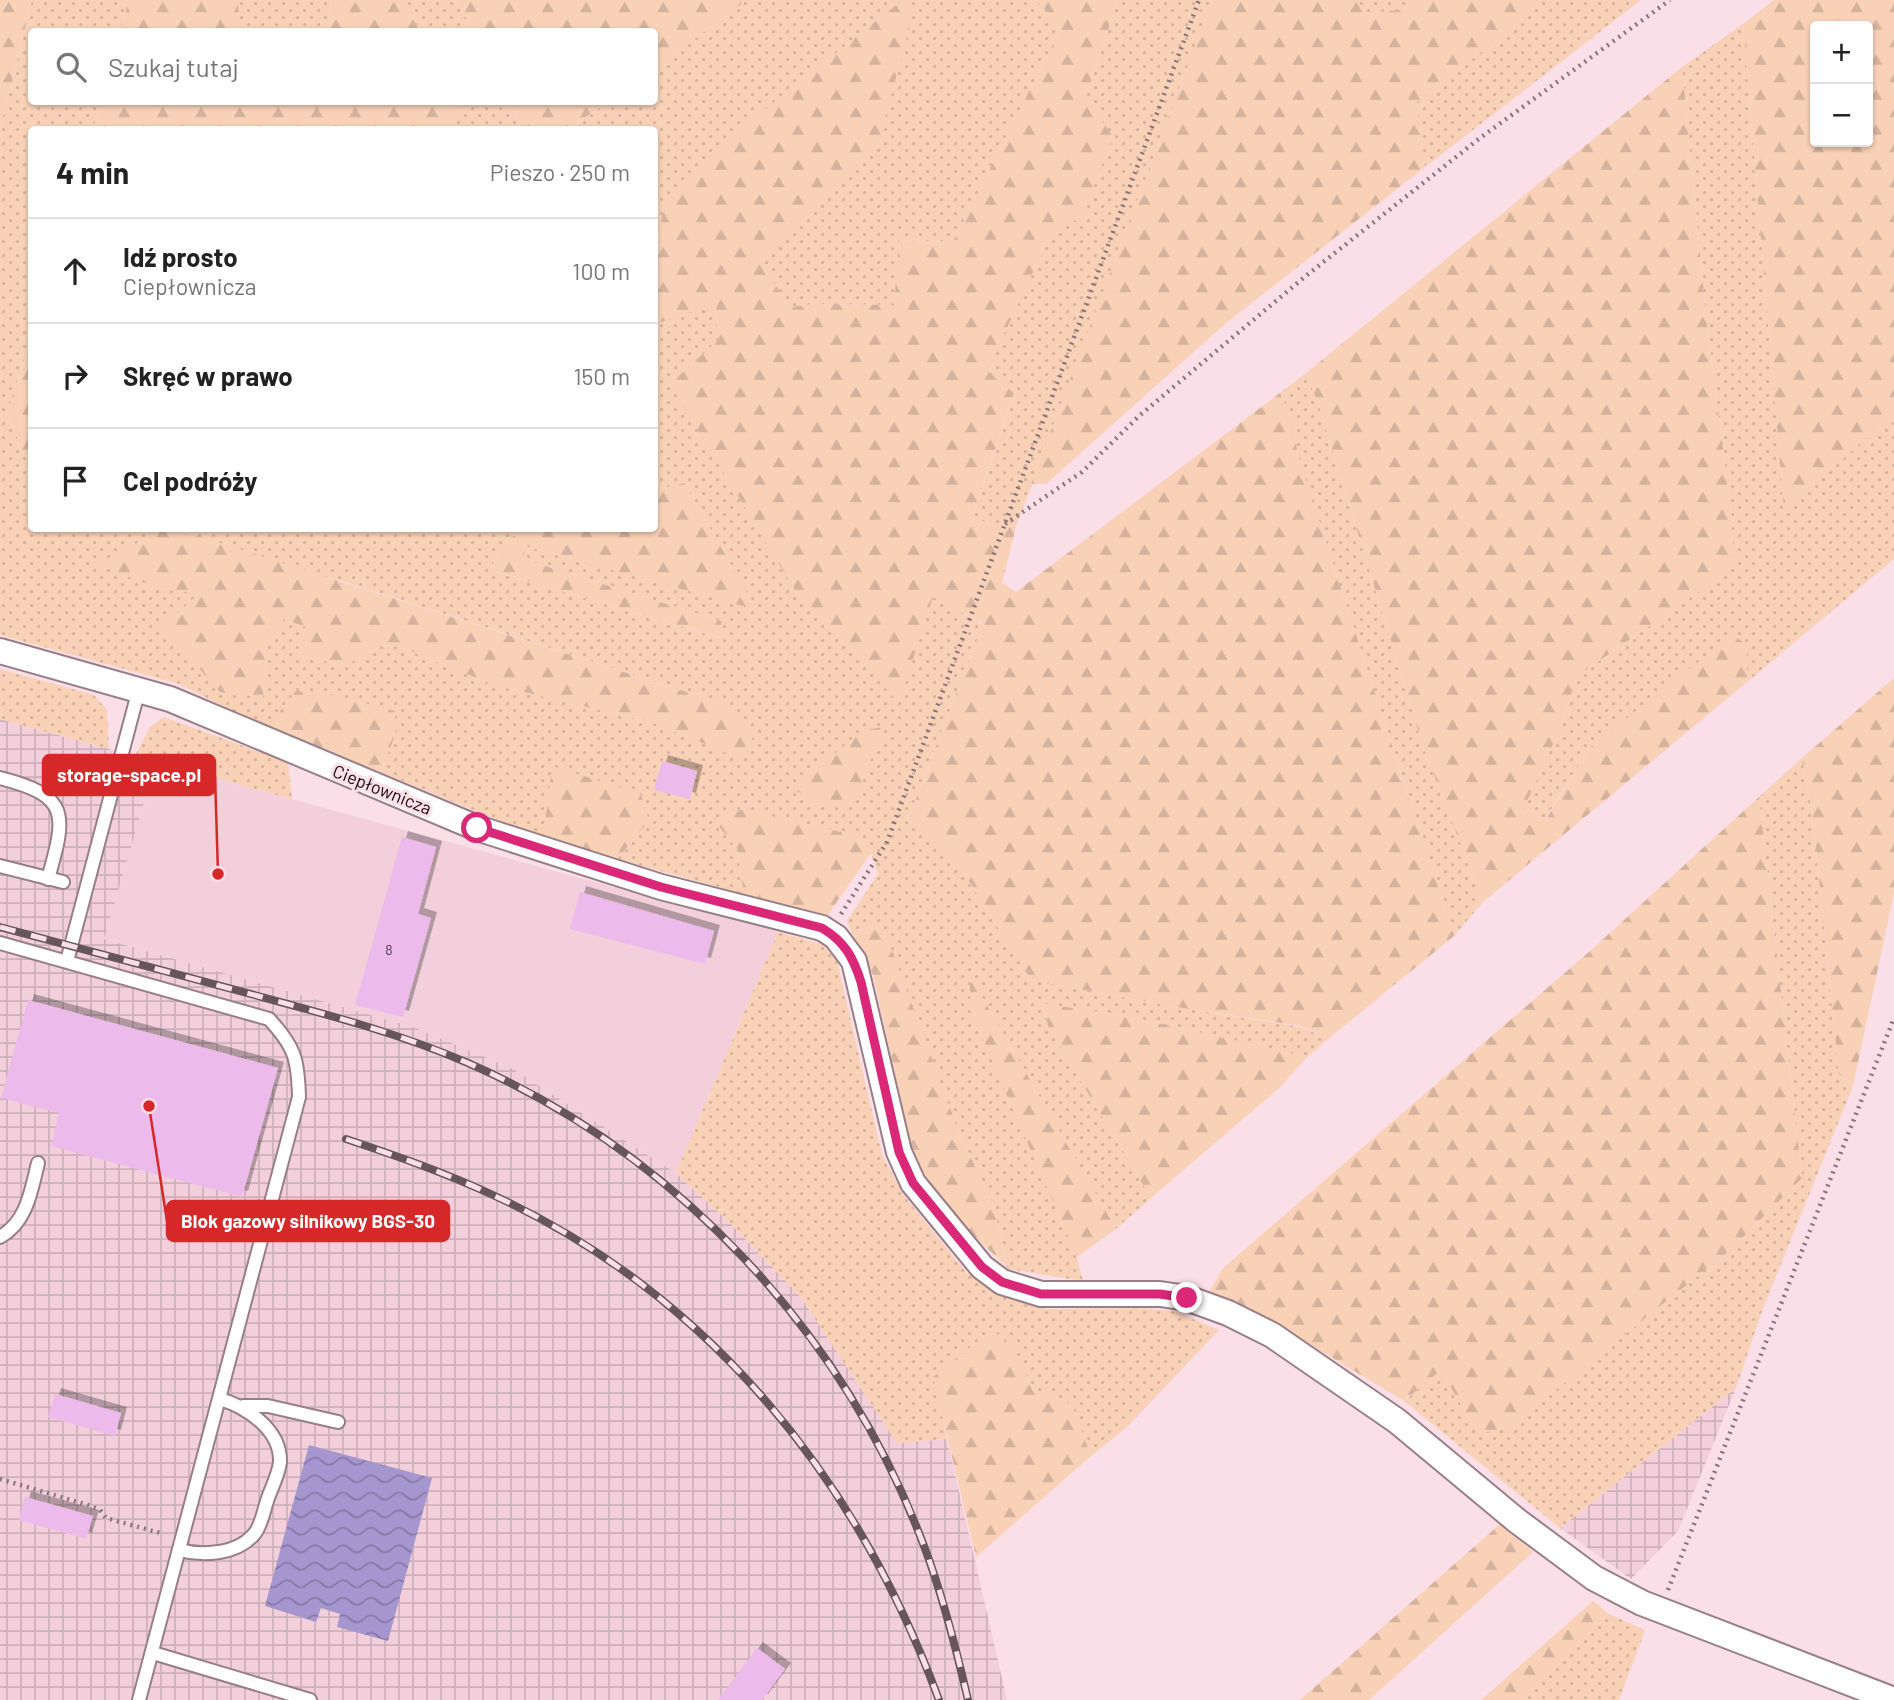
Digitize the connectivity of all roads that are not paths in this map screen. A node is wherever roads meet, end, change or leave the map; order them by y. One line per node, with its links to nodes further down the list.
1 (0, 651): 2 (street, Ciepłownicza)
2 (139, 690): 8 (lane); 18 (street, Ciepłownicza)
3 (0, 778): 5 (lane)
4 (0, 866): 5 (lane)
5 (48, 879): 6 (lane)
6 (62, 883)
7 (0, 943): 8 (lane)
8 (67, 961): 11 (lane)
9 (38, 1163): 10 (lane)
10 (0, 1237)
11 (220, 1399): 12 (lane); 14 (lane)
12 (243, 1406): 13 (lane); 14 (lane)
13 (338, 1422)
14 (180, 1545): 15 (lane)
15 (153, 1653): 16 (lane); 17 (lane)
16 (139, 1700)
17 (310, 1700)
18 (1894, 1700)

